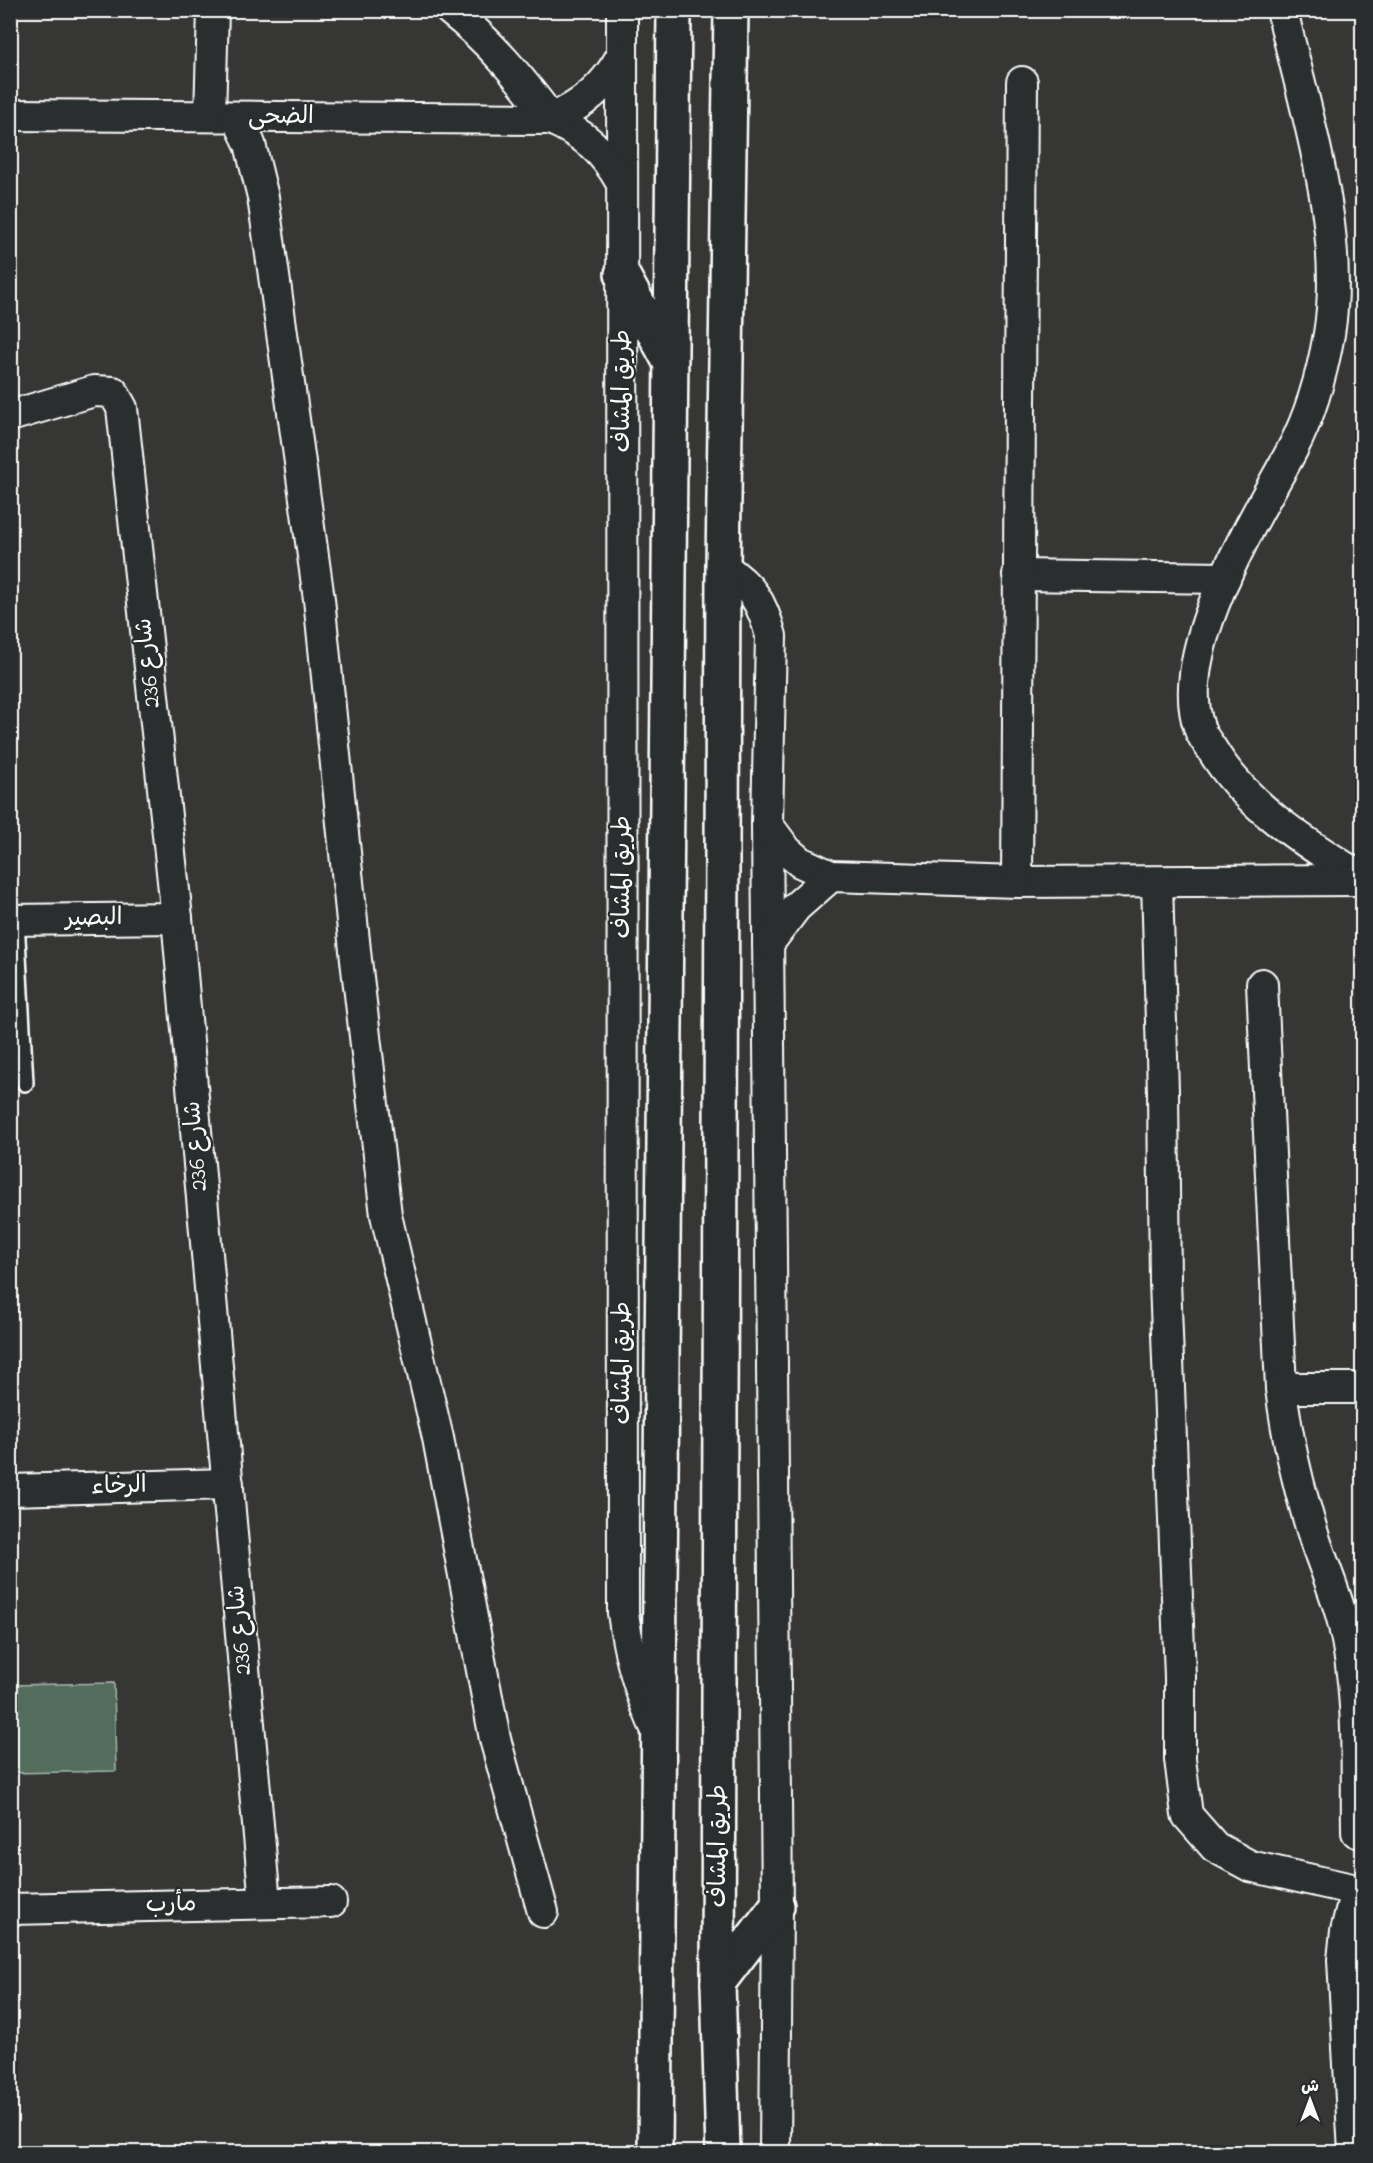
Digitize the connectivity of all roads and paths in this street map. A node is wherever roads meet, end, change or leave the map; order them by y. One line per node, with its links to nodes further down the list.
1 (213, 10): 10 (street)
2 (450, 10): 11 (street)
3 (622, 10): 7 (street, طريق المشاف)
4 (674, 10): 14 (street, طريق المشاف)
5 (1282, 10): 18 (street)
6 (735, 16): 16 (street, طريق المشاف)
7 (622, 55): 11 (street, الضحى); 12 (street, طريق المشاف)
8 (1022, 82): 17 (street)
9 (10, 115): 10 (street, الضحى)
10 (223, 116): 11 (street, الضحى); 41 (street)
11 (551, 119): 12 (street, الضحى)
12 (621, 182): 13 (street, طريق المشاف)
13 (622, 274): 14 (street); 34 (street, طريق المشاف)
14 (672, 366): 34 (street, طريق المشاف)
15 (10, 416): 24 (street, شارع 236)
16 (723, 567): 19 (street); 42 (street, طريق المشاف)
17 (1018, 575): 18 (street); 22 (street)
18 (1225, 578): 21 (street)
19 (767, 824): 20 (street); 26 (street)
20 (831, 876): 22 (street); 26 (street)
21 (1362, 879): 23 (street)
22 (1017, 882): 23 (street)
23 (1157, 882): 36 (street)
24 (177, 918): 25 (street, البصير); 31 (street, شارع 236)
25 (13, 920): 28 (lane)
26 (768, 944): 39 (street)
27 (1262, 984): 29 (street)
28 (25, 1083)
29 (1281, 1388): 30 (street); 33 (street)
30 (1362, 1388)
31 (228, 1484): 32 (street, الرخاء); 38 (street, شارع 236)
32 (10, 1490)
33 (1359, 1706): 35 (street)
34 (660, 1738): 43 (street, طريق المشاف)
35 (1357, 1832)
36 (1359, 1890): 46 (street)
37 (331, 1902): 38 (street, مأرب)
38 (265, 1903): 40 (street, مأرب)
39 (777, 1906): 42 (street); 45 (street)
40 (10, 1909)
41 (543, 1912)
42 (718, 1983): 44 (street, طريق المشاف)
43 (655, 2152)
44 (723, 2152)
45 (775, 2152)
46 (1354, 2152)

